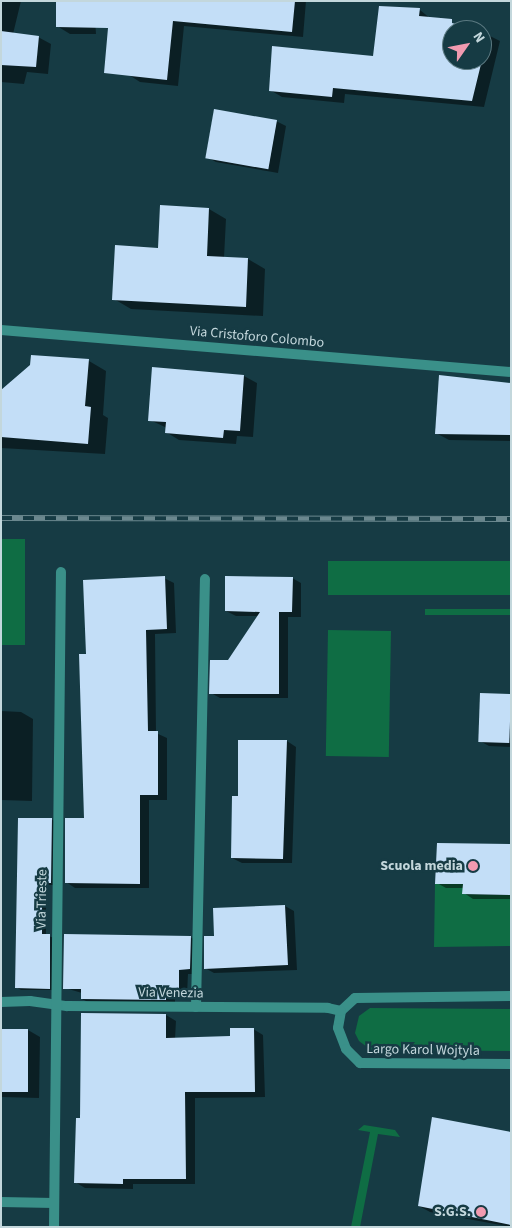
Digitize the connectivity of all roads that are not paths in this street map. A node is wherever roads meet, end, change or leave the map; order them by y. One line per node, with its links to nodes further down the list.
1 (1, 330): 2 (street, Via Cristoforo Colombo)
2 (511, 372)
3 (61, 572): 7 (street, Via Trieste)
4 (205, 579): 8 (street)
5 (511, 996): 9 (street)
6 (1, 1002): 7 (street, Via Venezia)
7 (54, 1004): 8 (street, Via Venezia); 12 (street, Via Trieste)
8 (196, 1007): 9 (street, Via Venezia)
9 (341, 1011): 10 (street, Largo Karol Wojtyla)
10 (511, 1064)
11 (1, 1202): 12 (street)
12 (54, 1203): 13 (street, Via Trieste)
13 (54, 1227)

